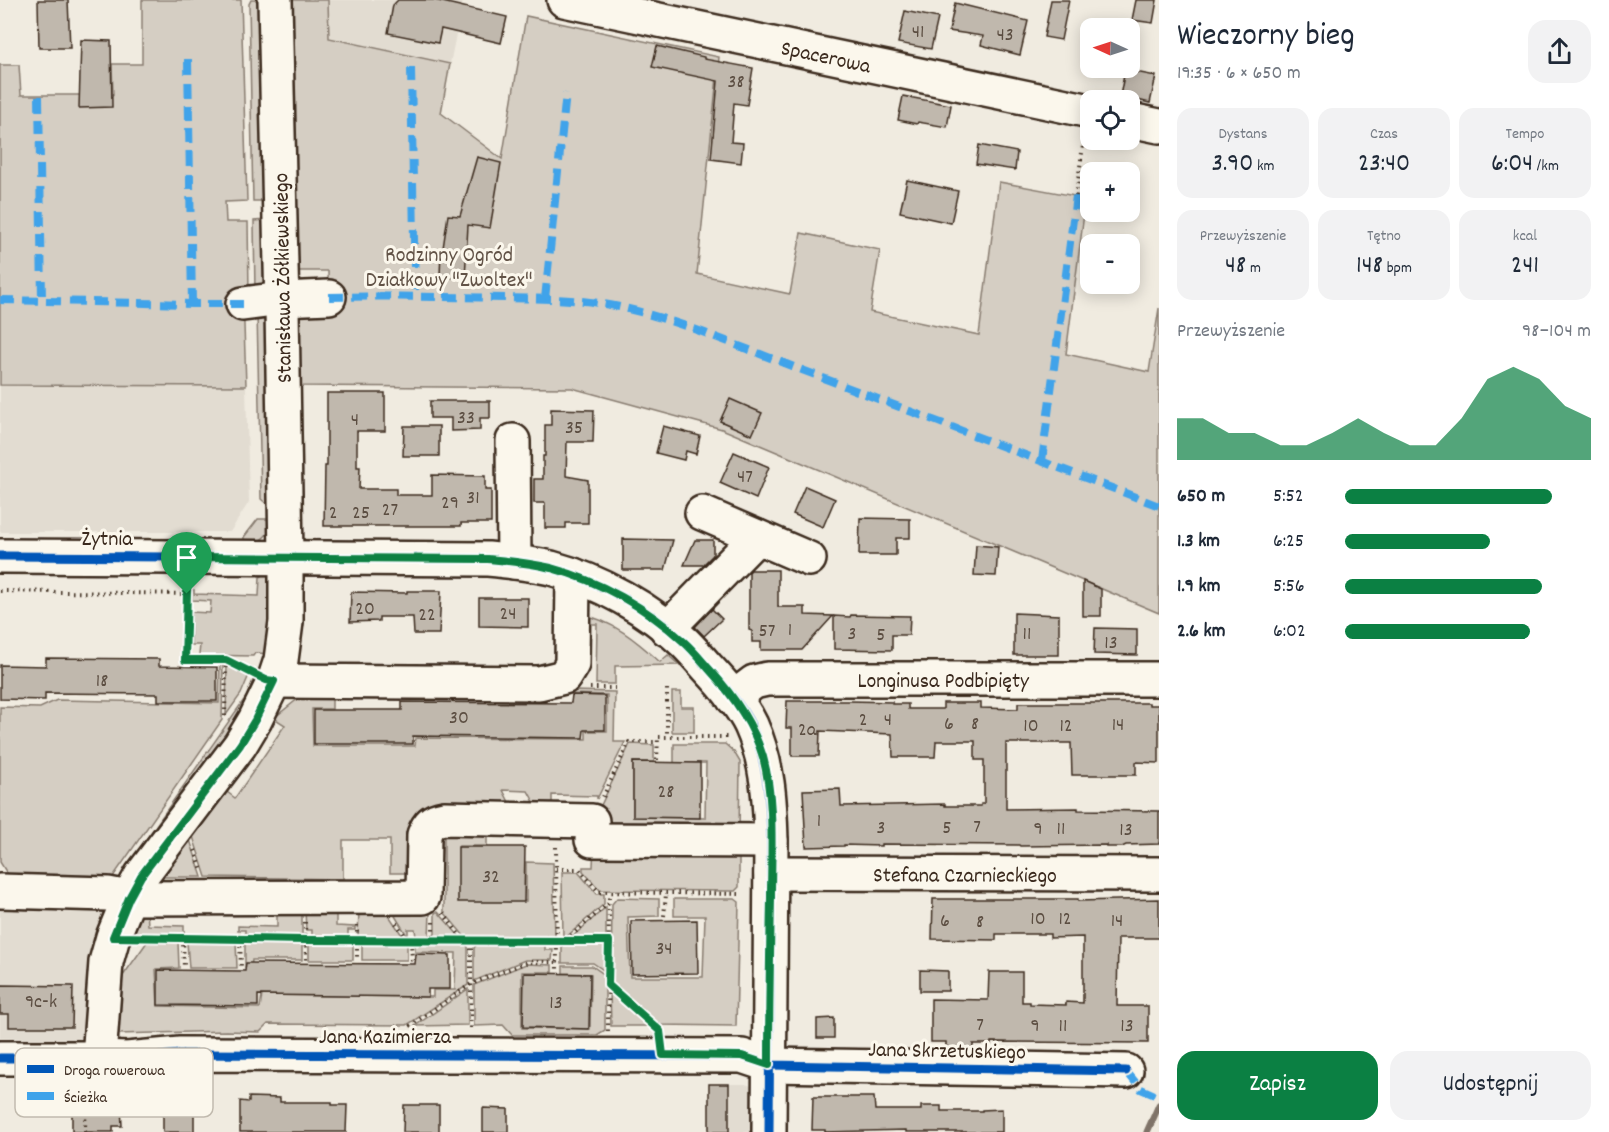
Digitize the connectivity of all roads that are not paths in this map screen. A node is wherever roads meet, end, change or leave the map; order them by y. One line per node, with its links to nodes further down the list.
1 (275, 0): 7 (street, Stanisława Żółkiewskiego)
2 (564, 0): 3 (street, Spacerowa)
3 (1080, 109)
4 (1140, 122): 5 (street)
5 (1159, 126)
6 (329, 297): 7 (street)
7 (282, 299): 8 (street); 13 (street, Stanisława Żółkiewskiego)
8 (243, 304)
9 (513, 441): 15 (street)
10 (702, 513): 11 (street)
11 (757, 537): 14 (street); 17 (street)
12 (0, 556): 13 (street, Żytnia)
13 (286, 557): 15 (street, Żytnia); 19 (street, Stanisława Żółkiewskiego)
14 (809, 559)
15 (514, 562): 16 (street, Żytnia)
16 (573, 575): 17 (street, Żytnia); 19 (street)
17 (667, 628): 20 (street, Żytnia)
18 (1159, 680): 20 (street, Longinusa Podbipięty)
19 (274, 681): 24 (street, Stanisława Żółkiewskiego)
20 (733, 698): 21 (street, Żytnia)
21 (771, 857): 22 (street, Stefana Czarnieckiego); 24 (street, Stefana Czarnieckiego); 27 (street, Żytnia)
22 (1159, 874)
23 (0, 891): 24 (street)
24 (129, 898): 25 (street, Stanisława Żółkiewskiego)
25 (100, 1048)
26 (213, 1054): 27 (street, Jana Kazimierza)
27 (769, 1065): 28 (street, Jana Skrzetuskiego); 29 (street, Żytnia)
28 (1126, 1071)
29 (768, 1132)

